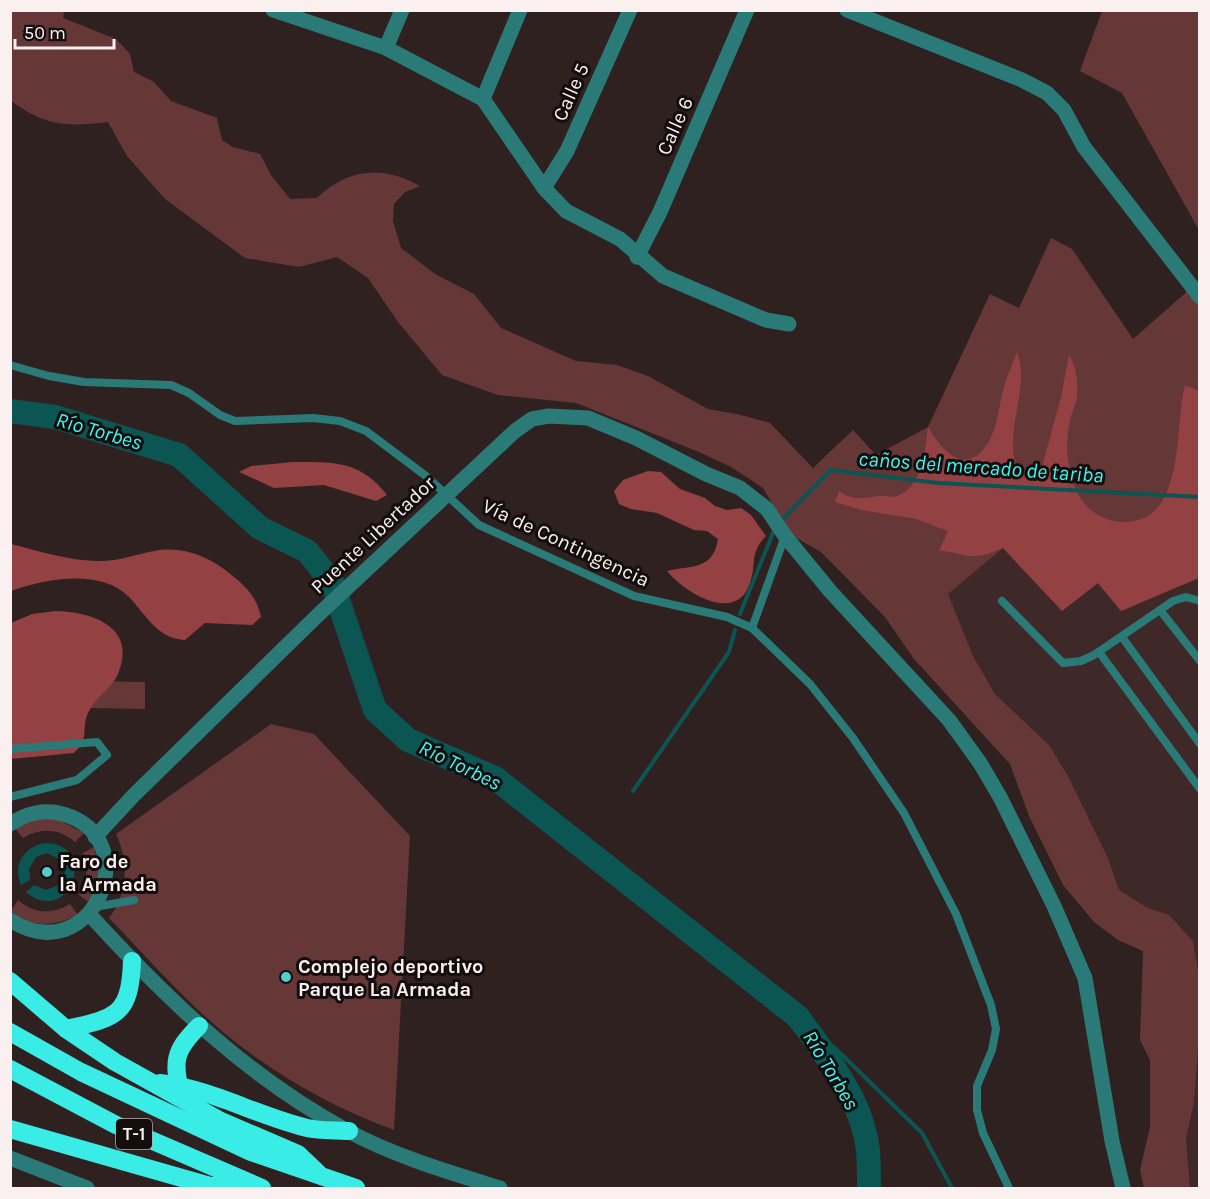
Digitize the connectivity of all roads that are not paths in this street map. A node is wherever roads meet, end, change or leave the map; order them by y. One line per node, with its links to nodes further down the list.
1 (273, 10): 7 (street)
2 (402, 10): 8 (street)
3 (520, 10): 9 (street)
4 (630, 10): 10 (street, Calle 5)
5 (747, 10): 11 (street, Calle 6)
6 (847, 10): 12 (street)
7 (291, 14): 8 (street)
8 (386, 48): 9 (street)
9 (483, 99): 10 (street)
10 (544, 188): 11 (street)
11 (637, 256): 13 (street)
12 (1200, 297)
13 (789, 324)
14 (10, 365): 19 (lane, Vía de Contingencia)
15 (784, 536): 19 (lane); 28 (street, Puente Libertador); 48 (street, Puente Libertador)
16 (1002, 601): 21 (lane)
17 (1200, 601): 18 (lane)
18 (1161, 610): 20 (lane); 22 (lane)
19 (752, 628): 47 (lane, Vía de Contingencia)
20 (1122, 638): 21 (lane); 23 (lane)
21 (1099, 652): 25 (lane)
22 (1200, 661)
23 (1200, 744)
24 (10, 749): 26 (lane)
25 (1200, 789)
26 (10, 797)
27 (10, 824): 28 (street)
28 (95, 837): 30 (street)
29 (134, 900): 30 (lane)
30 (92, 911): 31 (street); 32 (street)
31 (10, 920)
32 (132, 962): 34 (street); 35 (highway)
33 (10, 981): 35 (highway)
34 (200, 1026): 38 (highway); 40 (street)
35 (66, 1029): 38 (highway)
36 (10, 1032): 42 (highway)
37 (10, 1069): 43 (highway, T-1)
38 (181, 1093): 40 (highway); 42 (highway)
39 (10, 1129): 43 (highway)
40 (349, 1131): 46 (street)
41 (10, 1158): 44 (street)
42 (321, 1176): 45 (highway)
43 (259, 1187)
44 (87, 1188)
45 (356, 1188)
46 (500, 1188)
47 (1009, 1188)
48 (1123, 1188)

